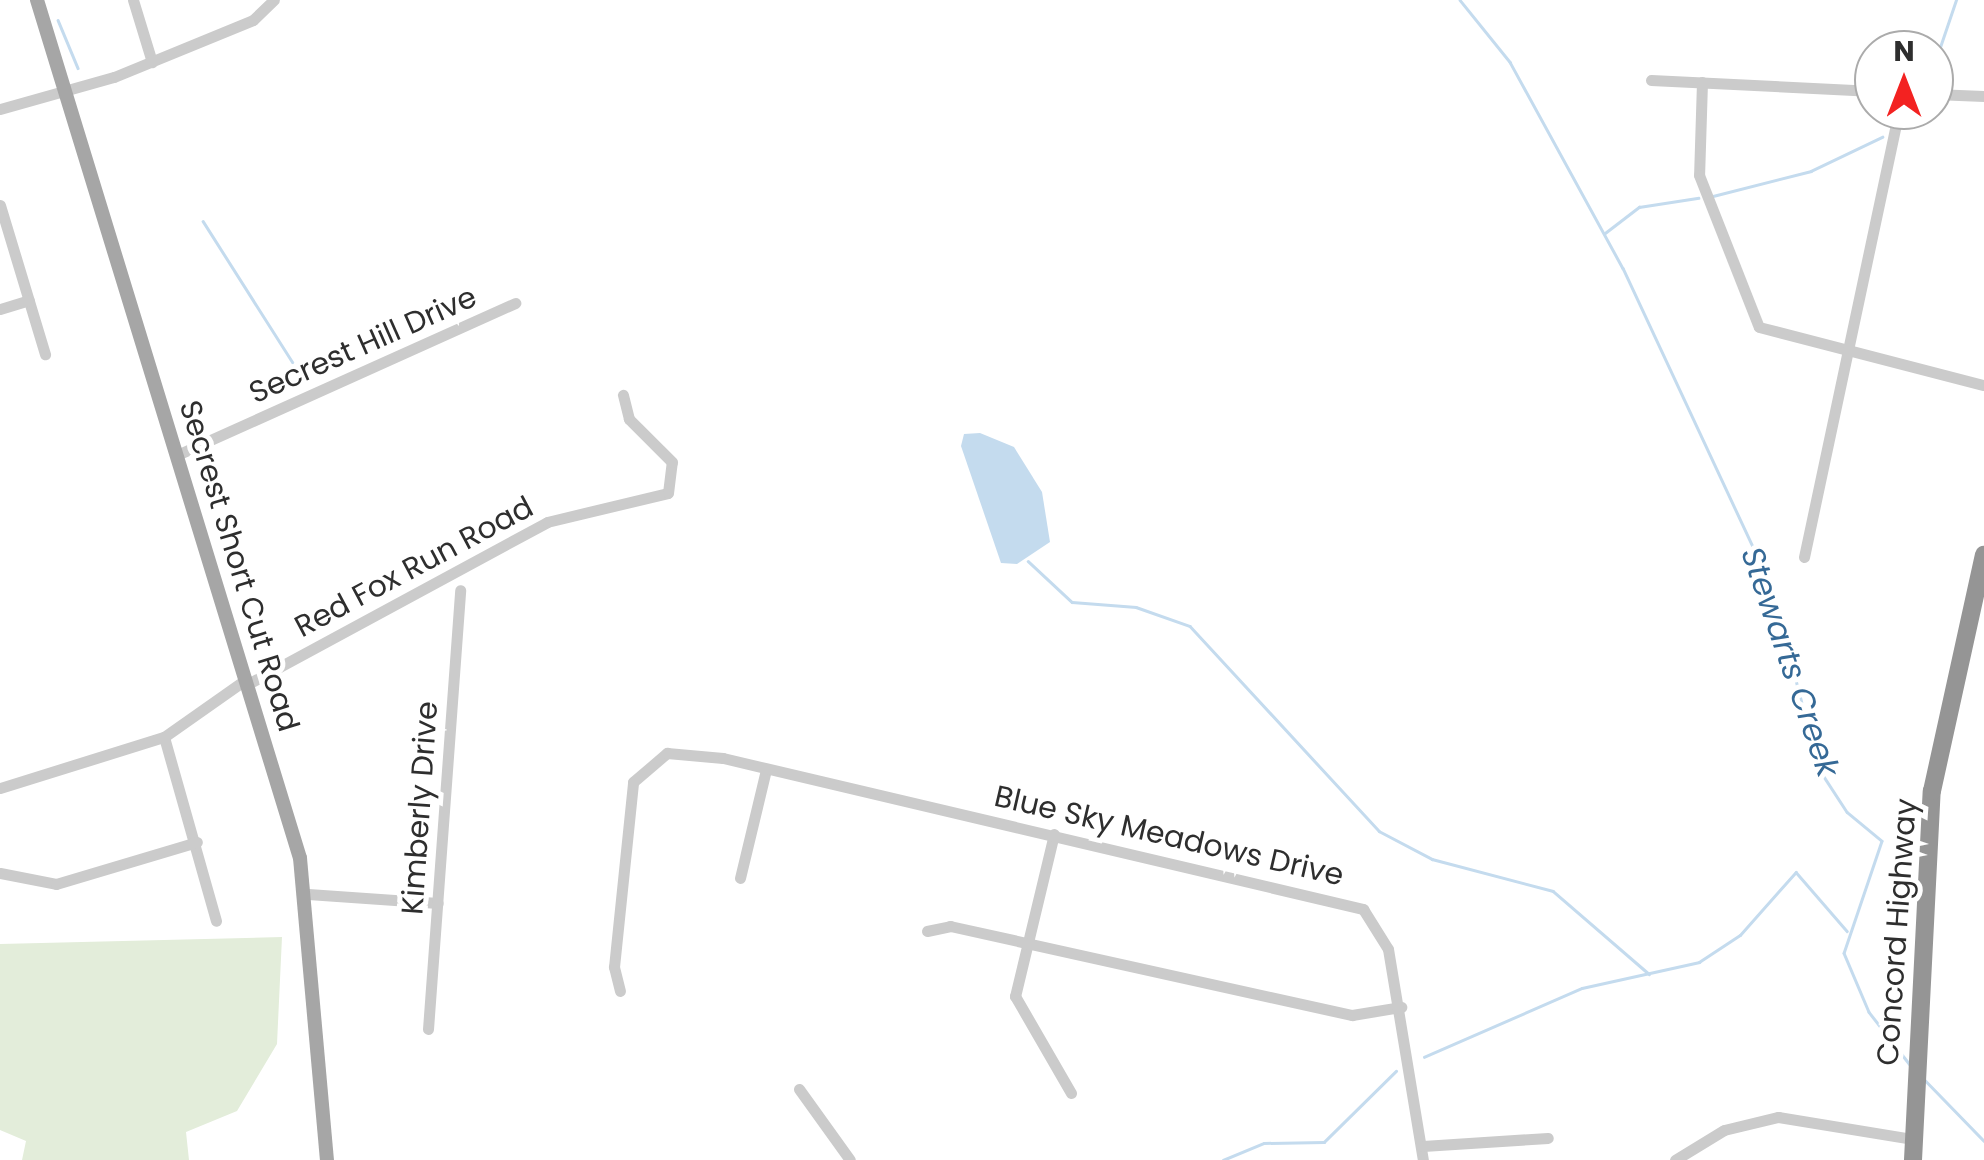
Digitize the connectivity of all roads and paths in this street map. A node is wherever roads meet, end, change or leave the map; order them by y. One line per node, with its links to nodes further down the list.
1 (37, 0): 8 (main road, Secrest Short Cut Road)
2 (132, 0): 4 (street)
3 (274, 0): 4 (street)
4 (152, 62): 8 (street)
5 (1651, 80): 6 (street)
6 (1702, 82): 7 (street); 17 (street)
7 (1854, 90)
8 (67, 93): 11 (street); 21 (main road, Secrest Short Cut Road)
9 (1954, 95): 10 (street)
10 (1984, 96)
11 (0, 109)
12 (1895, 130): 17 (street)
13 (0, 204): 14 (street)
14 (29, 300): 16 (street); 18 (street)
15 (515, 303): 21 (street, Secrest Hill Drive)
16 (0, 309)
17 (1848, 351): 19 (street); 23 (street)
18 (45, 354)
19 (1984, 385)
20 (623, 395): 25 (street, Red Fox Run Road)
21 (177, 454): 25 (main road, Secrest Short Cut Road)
22 (1984, 554): 44 (highway, Concord Highway)
23 (1804, 558)
24 (460, 590): 34 (street, Kimberly Drive)
25 (245, 683): 26 (street); 33 (main road, Secrest Short Cut Road)
26 (164, 737): 28 (street); 30 (street)
27 (766, 770): 29 (street, Blue Sky Meadows Drive); 32 (street); 38 (street, Blue Sky Meadows Drive)
28 (0, 788)
29 (1054, 834): 37 (street); 39 (street, Blue Sky Meadows Drive)
30 (198, 842): 31 (street); 35 (street)
31 (0, 874)
32 (740, 878)
33 (308, 894): 34 (street); 46 (main road, Secrest Short Cut Road)
34 (438, 903): 40 (street, Kimberly Drive)
35 (216, 921)
36 (927, 931): 37 (street)
37 (1027, 943): 39 (street); 42 (street)
38 (620, 990)
39 (1401, 1006): 45 (street, Blue Sky Meadows Drive)
40 (428, 1029)
41 (799, 1090): 47 (street)
42 (1071, 1093)
43 (1548, 1138): 45 (street)
44 (1913, 1139): 48 (street); 49 (highway, Concord Highway)
45 (1423, 1153)
46 (327, 1160)
47 (850, 1160)
48 (1675, 1160)
49 (1912, 1160)

